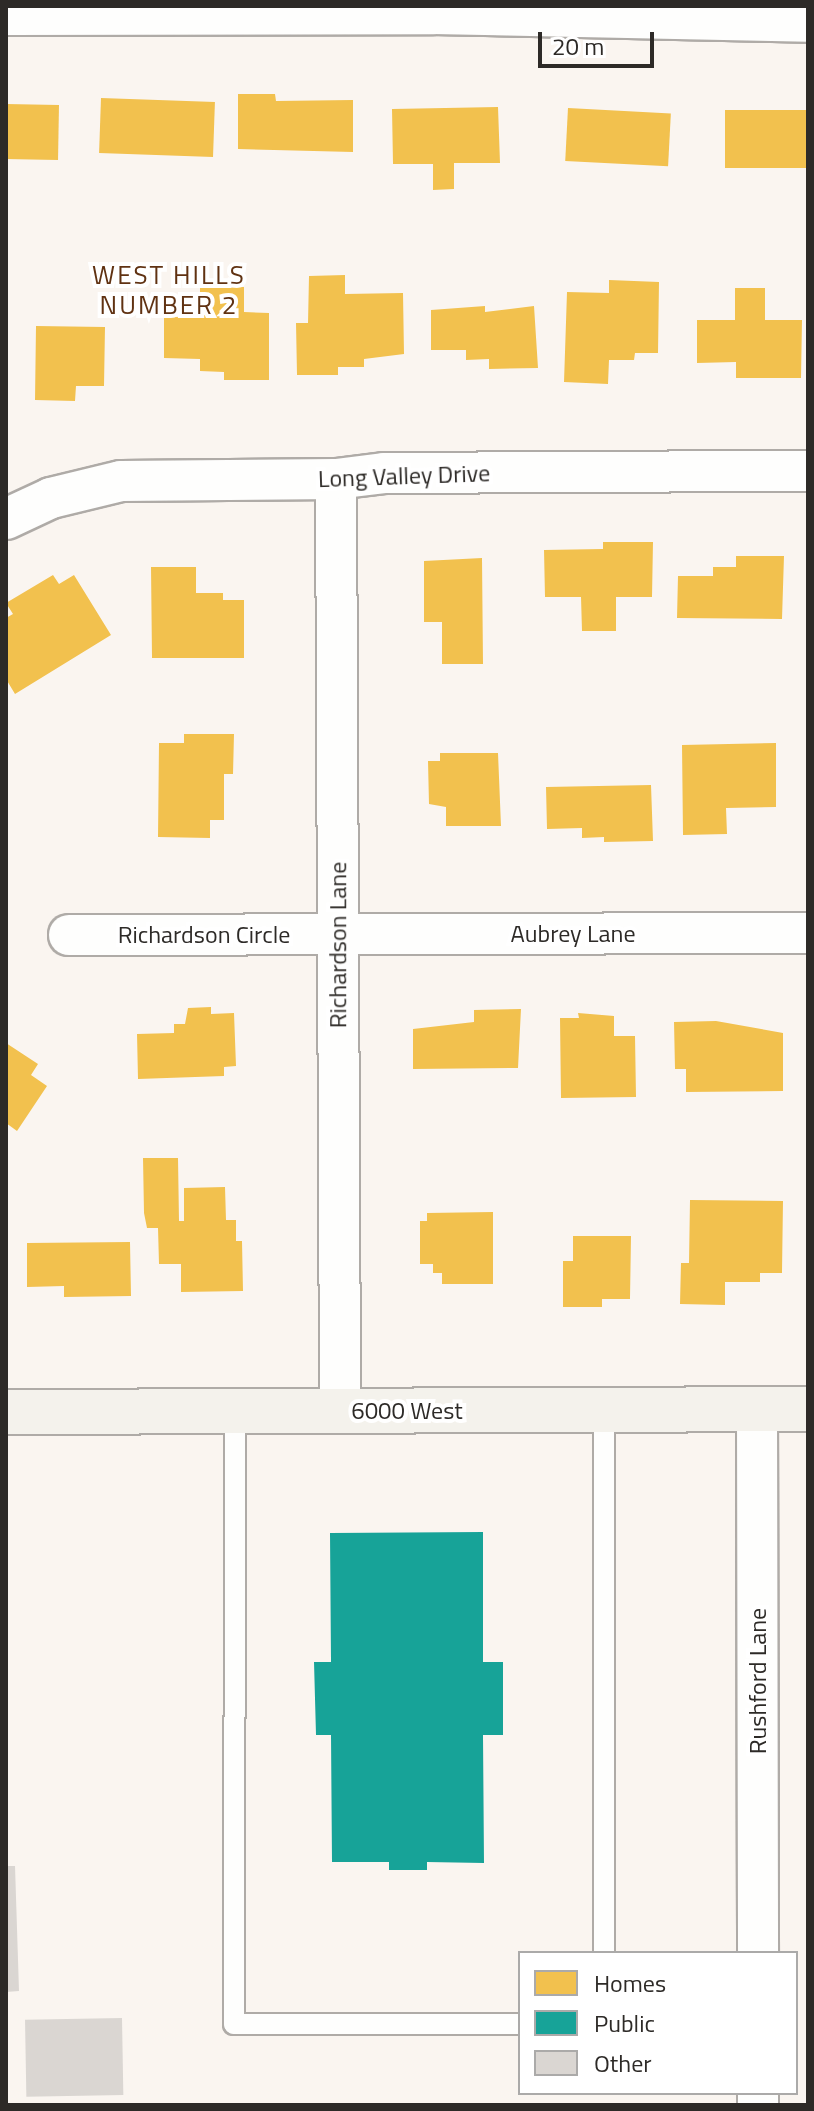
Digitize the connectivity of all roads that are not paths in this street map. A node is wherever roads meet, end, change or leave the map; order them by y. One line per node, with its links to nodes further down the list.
1 (433, 10): 2 (street); 3 (street)
2 (11, 12)
3 (808, 22)
4 (808, 471): 5 (street, Long Valley Drive)
5 (336, 479): 6 (street, Long Valley Drive); 9 (street, Richardson Lane)
6 (6, 519)
7 (808, 933): 9 (street, Aubrey Lane)
8 (69, 935): 9 (street, Richardson Circle)
9 (338, 935): 14 (street, Richardson Lane)
10 (757, 1409): 11 (street, 6000 West); 12 (street, 6000 West); 17 (street, Rushford Lane)
11 (808, 1409)
12 (604, 1410): 14 (street, 6000 West); 16 (lane)
13 (235, 1411): 14 (street, 6000 West); 15 (street, 6000 West); 18 (lane)
14 (340, 1411)
15 (6, 1412)
16 (604, 1951)
17 (758, 1951)
18 (518, 2024)

